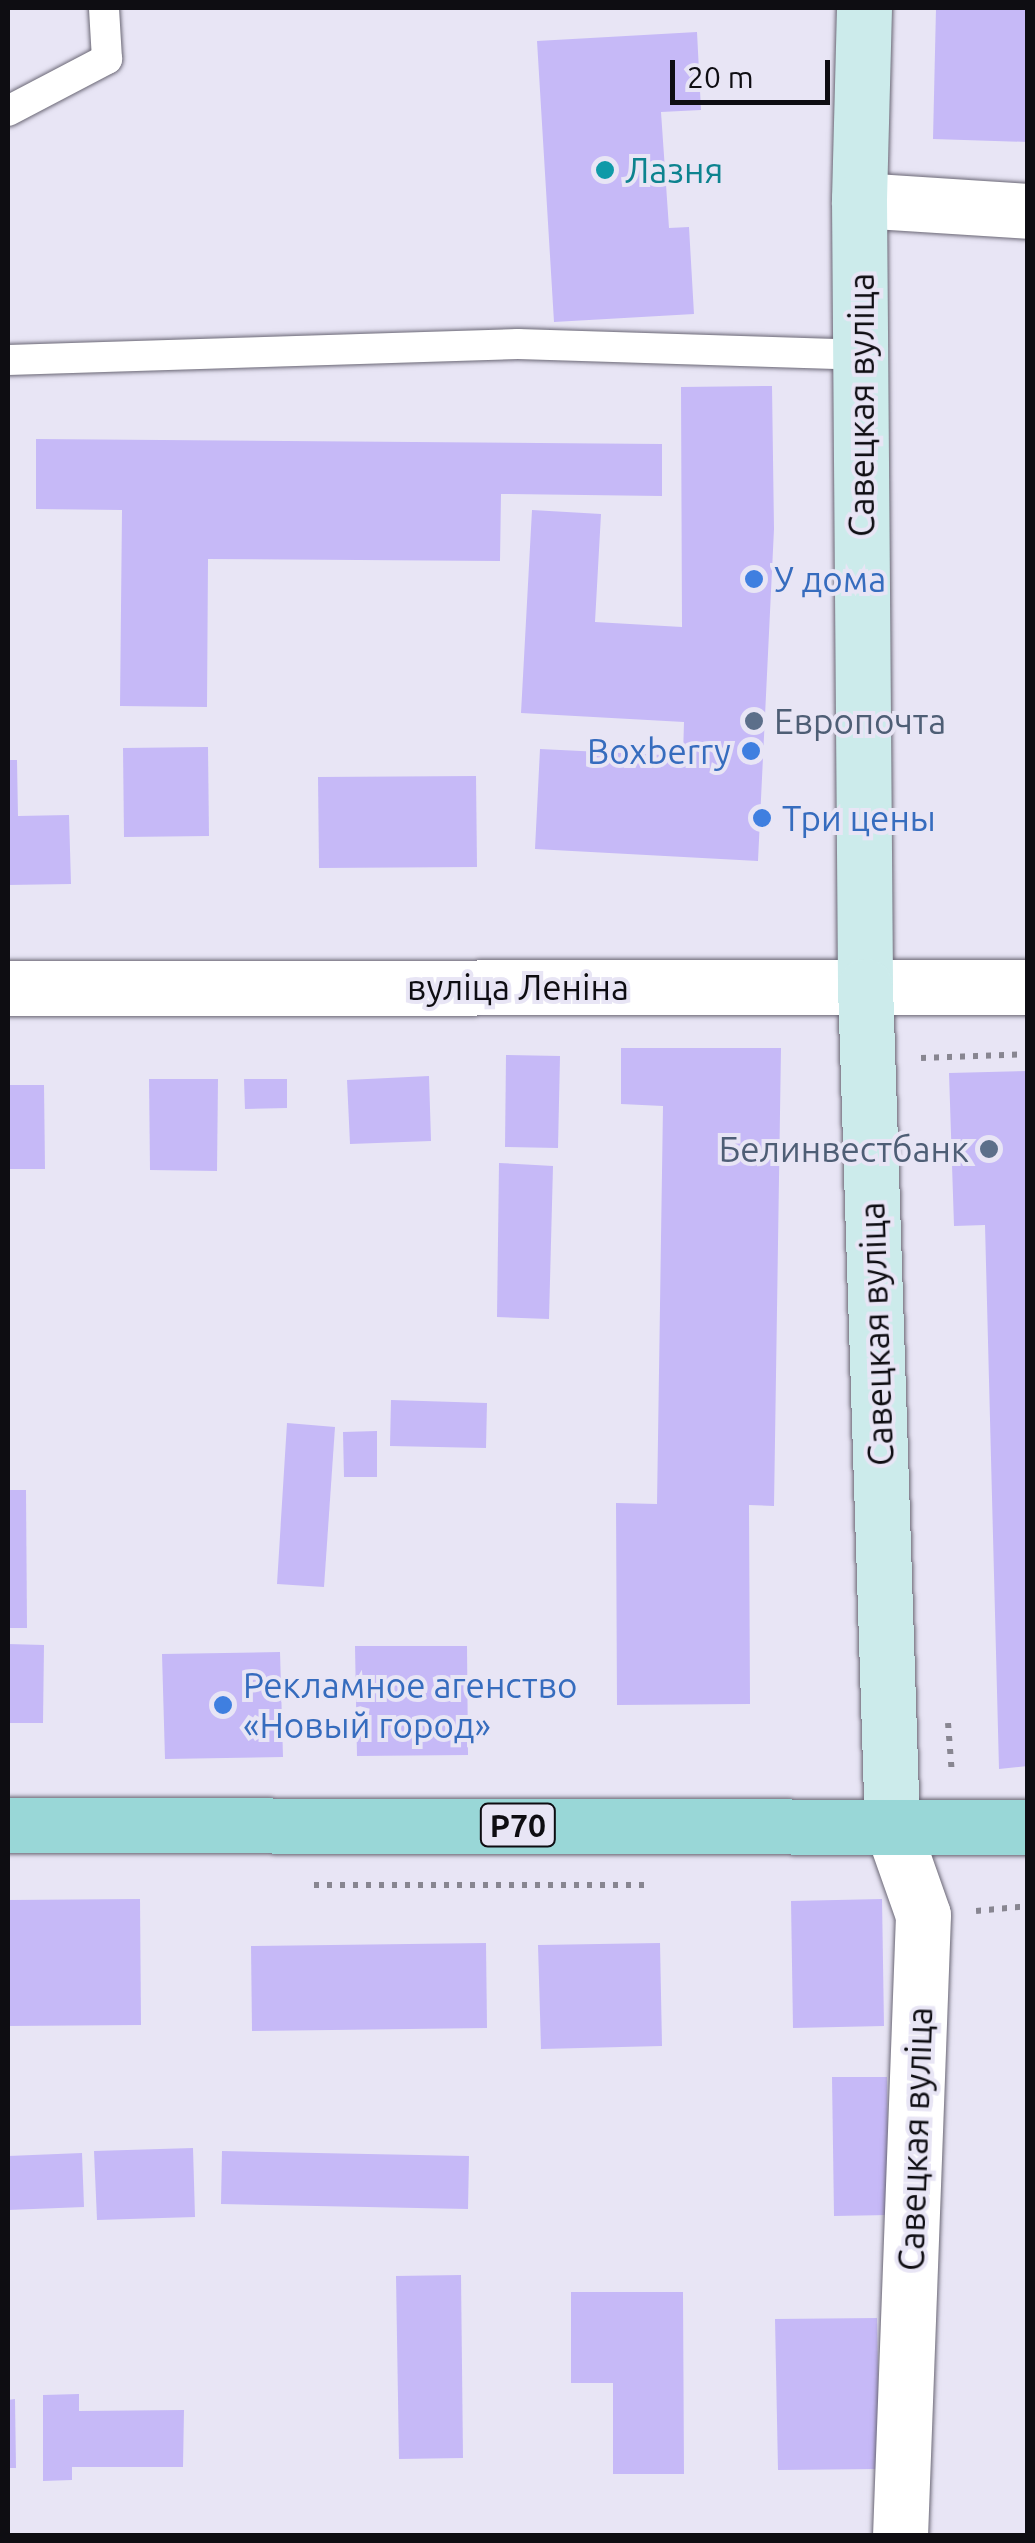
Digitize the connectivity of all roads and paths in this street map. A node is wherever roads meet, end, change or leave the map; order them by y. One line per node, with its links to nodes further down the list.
1 (104, 8): 3 (lane)
2 (864, 8): 4 (main road, Савецкая вуліца)
3 (8, 111)
4 (859, 200): 5 (street); 6 (main road, Савецкая вуліца)
5 (1028, 211)
6 (860, 355): 7 (lane); 8 (main road, Савецкая вуліца)
7 (8, 360)
8 (865, 986): 9 (street, вуліца Леніна); 10 (street, вуліца Леніна); 16 (main road, Савецкая вуліца)
9 (1028, 986)
10 (8, 988)
11 (1028, 1054): 12 (path)
12 (915, 1077)
13 (946, 1702): 14 (path)
14 (971, 1780)
15 (8, 1826): 16 (main road, Р70)
16 (892, 1826): 17 (main road, Р70); 21 (street, Савецкая вуліца)
17 (1028, 1827)
18 (293, 1884): 19 (path)
19 (668, 1885)
20 (1028, 1906): 21 (path)
21 (924, 1916): 22 (street, Савецкая вуліца)
22 (900, 2536)

